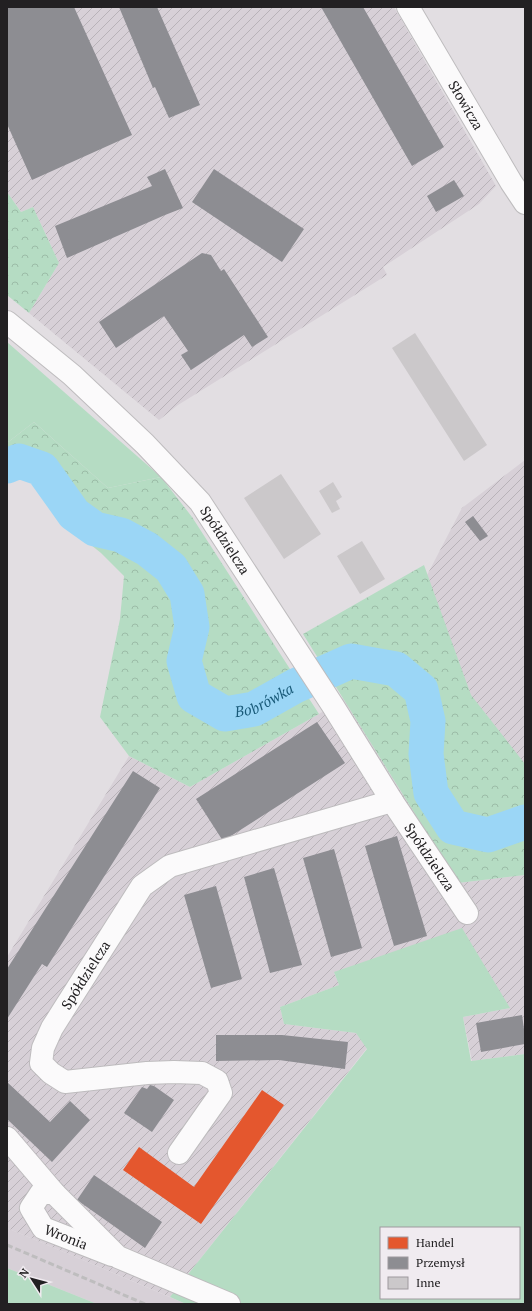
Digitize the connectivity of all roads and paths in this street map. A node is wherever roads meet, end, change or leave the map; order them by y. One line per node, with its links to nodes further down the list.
1 (408, 7): 2 (street, Słowicza)
2 (525, 202)
3 (7, 322): 4 (street, Spółdzielcza)
4 (392, 801): 5 (street, Spółdzielcza); 7 (street, Spółdzielcza)
5 (467, 913)
6 (7, 1138): 8 (street, Wronia)
7 (179, 1153)
8 (54, 1192): 9 (street, Wronia); 9 (street, Wronia)
9 (118, 1257): 10 (street, Wronia)
10 (229, 1304)

